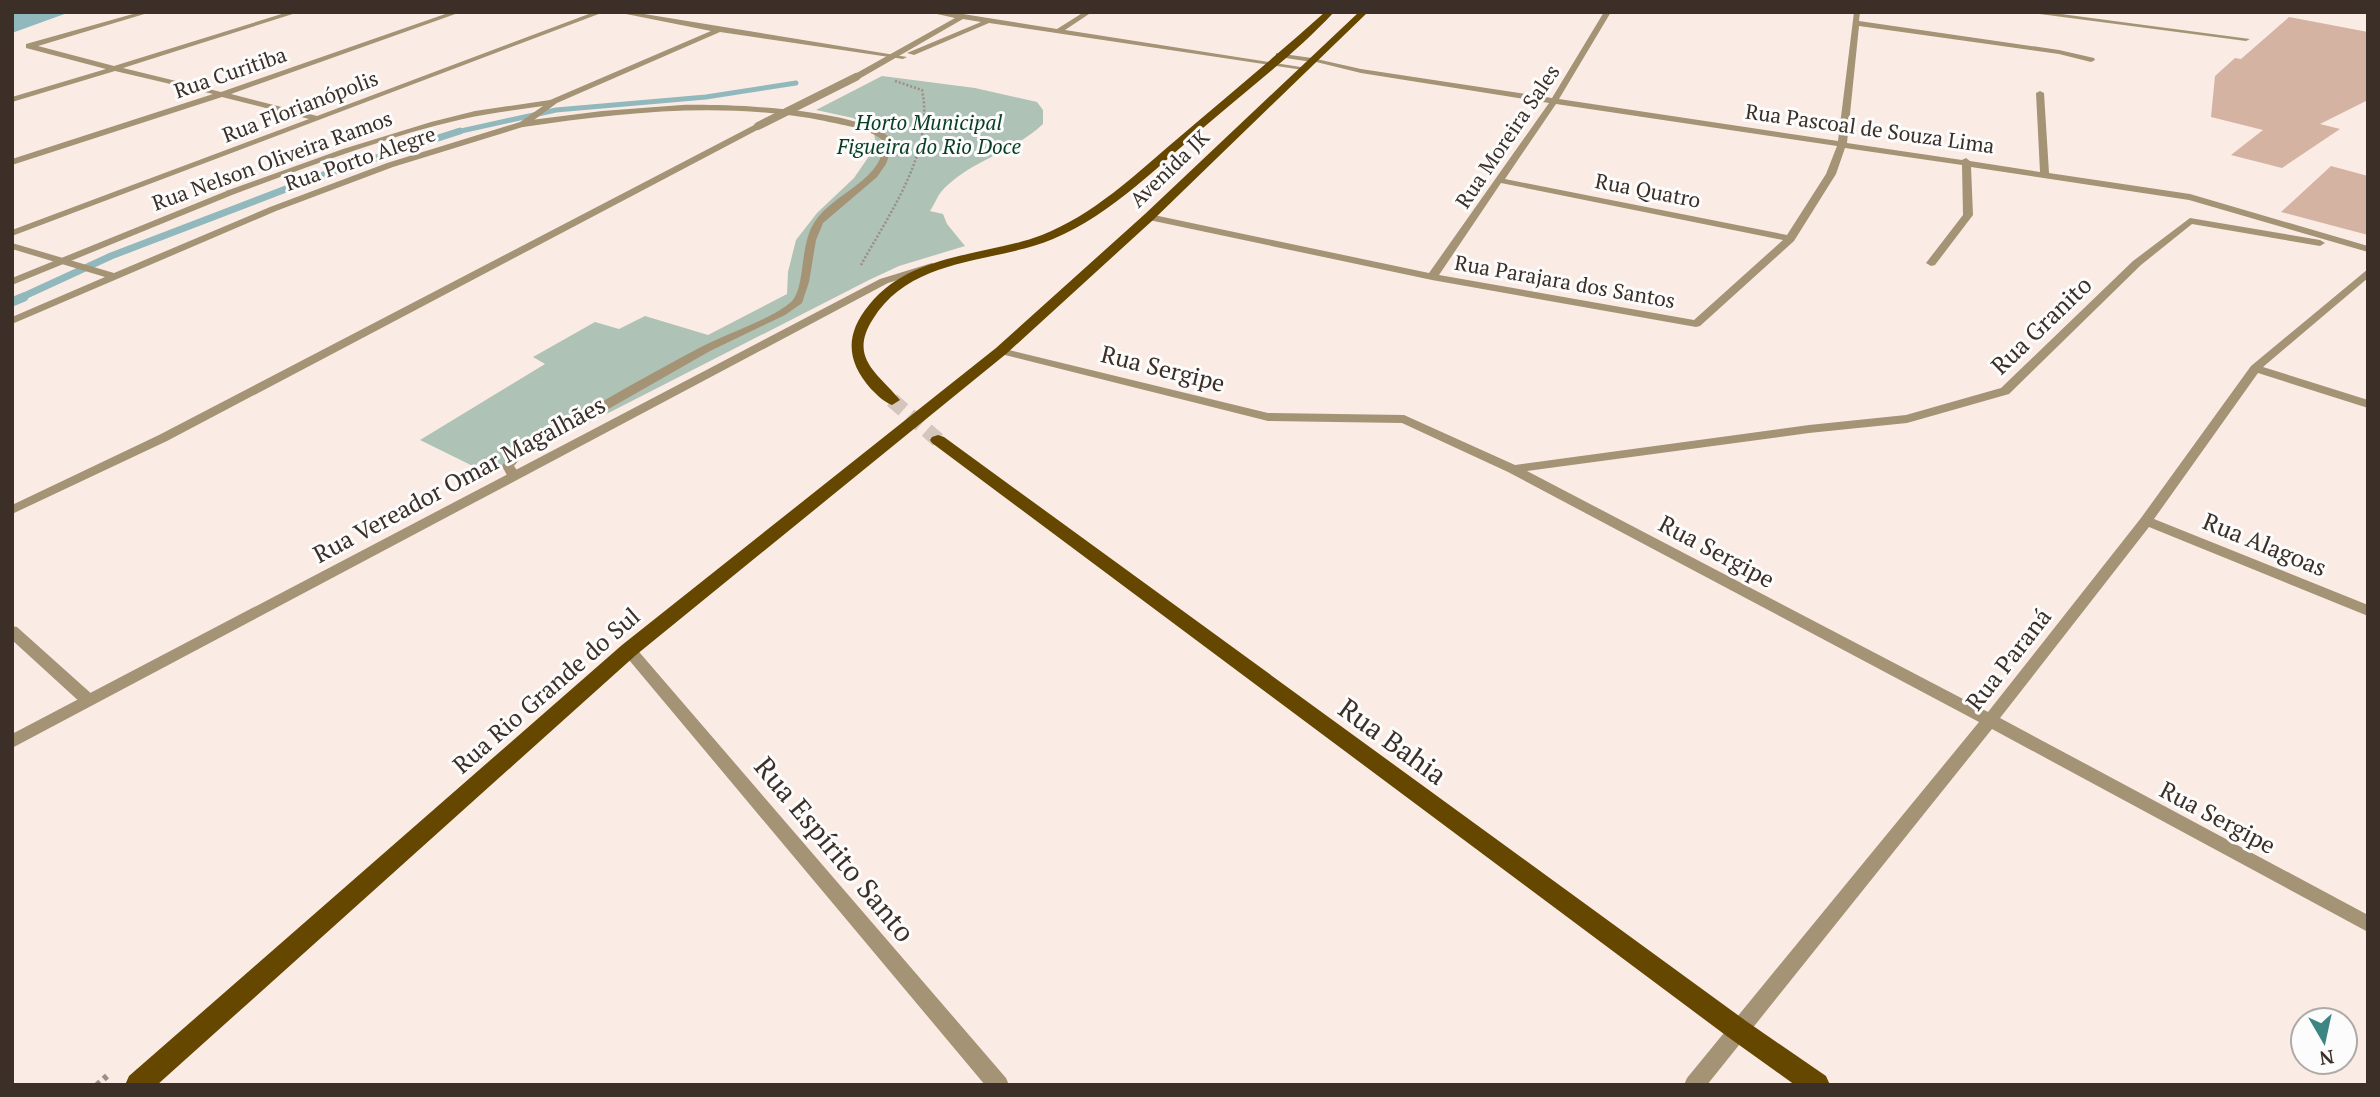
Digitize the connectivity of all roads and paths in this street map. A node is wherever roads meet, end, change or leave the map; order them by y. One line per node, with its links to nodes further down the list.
1 (148, 12): 29 (street)
2 (296, 12): 29 (street)
3 (458, 12): 31 (street, Rua Curitiba)
4 (601, 12): 36 (street, Rua Florianópolis)
5 (620, 12): 19 (street)
6 (931, 12): 15 (street)
7 (982, 12): 18 (street)
8 (1088, 12): 18 (street)
9 (1330, 12): 24 (main road, Avenida JK)
10 (1364, 12): 25 (main road, Avenida JK)
11 (1608, 12): 35 (street, Rua Moreira Sales)
12 (1857, 12): 17 (street, Rua Parajara dos Santos)
13 (2027, 12): 14 (street)
14 (2058, 14): 21 (street)
15 (964, 15): 16 (street); 22 (street)
16 (989, 21): 20 (street); 23 (street)
17 (1856, 23): 26 (street); 38 (street, Rua Parajara dos Santos)
18 (1068, 25): 20 (street); 24 (street)
19 (719, 30): 22 (street); 34 (street, Rua Porto Alegre)
20 (1058, 31): 24 (street)
21 (2246, 39)
22 (891, 55): 23 (street); 27 (street)
23 (903, 57): 27 (street)
24 (1277, 60): 25 (street, Rua Pascoal de Souza Lima); 28 (street, Rua Pascoal de Souza Lima); 50 (main road, Avenida JK)
25 (1312, 60): 28 (main road, Avenida JK); 30 (street, Rua Pascoal de Souza Lima)
26 (2091, 60)
27 (881, 65): 63 (street, bridge)
28 (1303, 68): 30 (street, Rua Pascoal de Souza Lima); 43 (main road, Avenida JK)
29 (113, 69): 31 (street); 33 (street)
30 (1361, 71): 35 (street, Rua Pascoal de Souza Lima)
31 (225, 93): 36 (street); 40 (street, Rua Curitiba)
32 (2040, 93): 41 (street)
33 (12, 100)
34 (554, 101): 37 (street, Rua Porto Alegre); 48 (street, Rua Nelson Oliveira Ramos)
35 (1555, 101): 38 (street, Rua Pascoal de Souza Lima); 42 (street, Rua Moreira Sales)
36 (317, 118): 44 (street, Rua Florianópolis)
37 (523, 124): 52 (street, Rua Porto Alegre); 62 (street)
38 (1842, 145): 39 (street, Rua Pascoal de Souza Lima); 45 (street, Rua Parajara dos Santos)
39 (1966, 161): 41 (street, Rua Pascoal de Souza Lima); 49 (street)
40 (12, 162)
41 (2045, 173): 47 (street, Rua Pascoal de Souza Lima)
42 (1498, 180): 45 (street, Rua Quatro); 53 (street, Rua Moreira Sales)
43 (1149, 217): 53 (street, Rua Parajara dos Santos); 56 (main road, Avenida JK)
44 (12, 233)
45 (1790, 239): 53 (street, Rua Parajara dos Santos)
46 (12, 246): 48 (street)
47 (2368, 250): 61 (street, Rua Granito)
48 (62, 261): 52 (street); 54 (street, Rua Nelson Oliveira Ramos)
49 (1931, 263)
50 (932, 266): 58 (main road); 62 (street, Rua Vereador Omar Magalhães)
51 (2368, 272): 57 (street, Rua Paraná)
52 (112, 276): 55 (street, Rua Porto Alegre)
53 (1432, 277)
54 (12, 282)
55 (12, 321)
56 (1001, 351): 61 (street, Rua Sergipe); 67 (main road, Rua Rio Grande do Sul)
57 (2255, 368): 59 (street); 64 (street, Rua Paraná)
58 (892, 400)
59 (2368, 404)
60 (938, 440): 72 (main road, Rua Bahia)
61 (1513, 469): 69 (street, Rua Sergipe)
62 (514, 476): 68 (street, Rua Vereador Omar Magalhães)
63 (12, 510)
64 (2146, 521): 65 (street, Rua Alagoas); 69 (street, Rua Paraná)
65 (2368, 611)
66 (12, 631): 68 (street)
67 (629, 650): 73 (main road, Rua Rio Grande do Sul); 74 (street, Rua Espírito Santo)
68 (88, 700): 70 (street, Rua Vereador Omar Magalhães)
69 (1990, 719): 71 (street, Rua Sergipe); 72 (street, Rua Paraná)
70 (12, 741)
71 (2368, 923)
72 (1737, 1029): 75 (street, Rua Paraná); 76 (main road, Rua Bahia)
73 (138, 1085)
74 (999, 1085)
75 (1694, 1085)
76 (1817, 1085)

